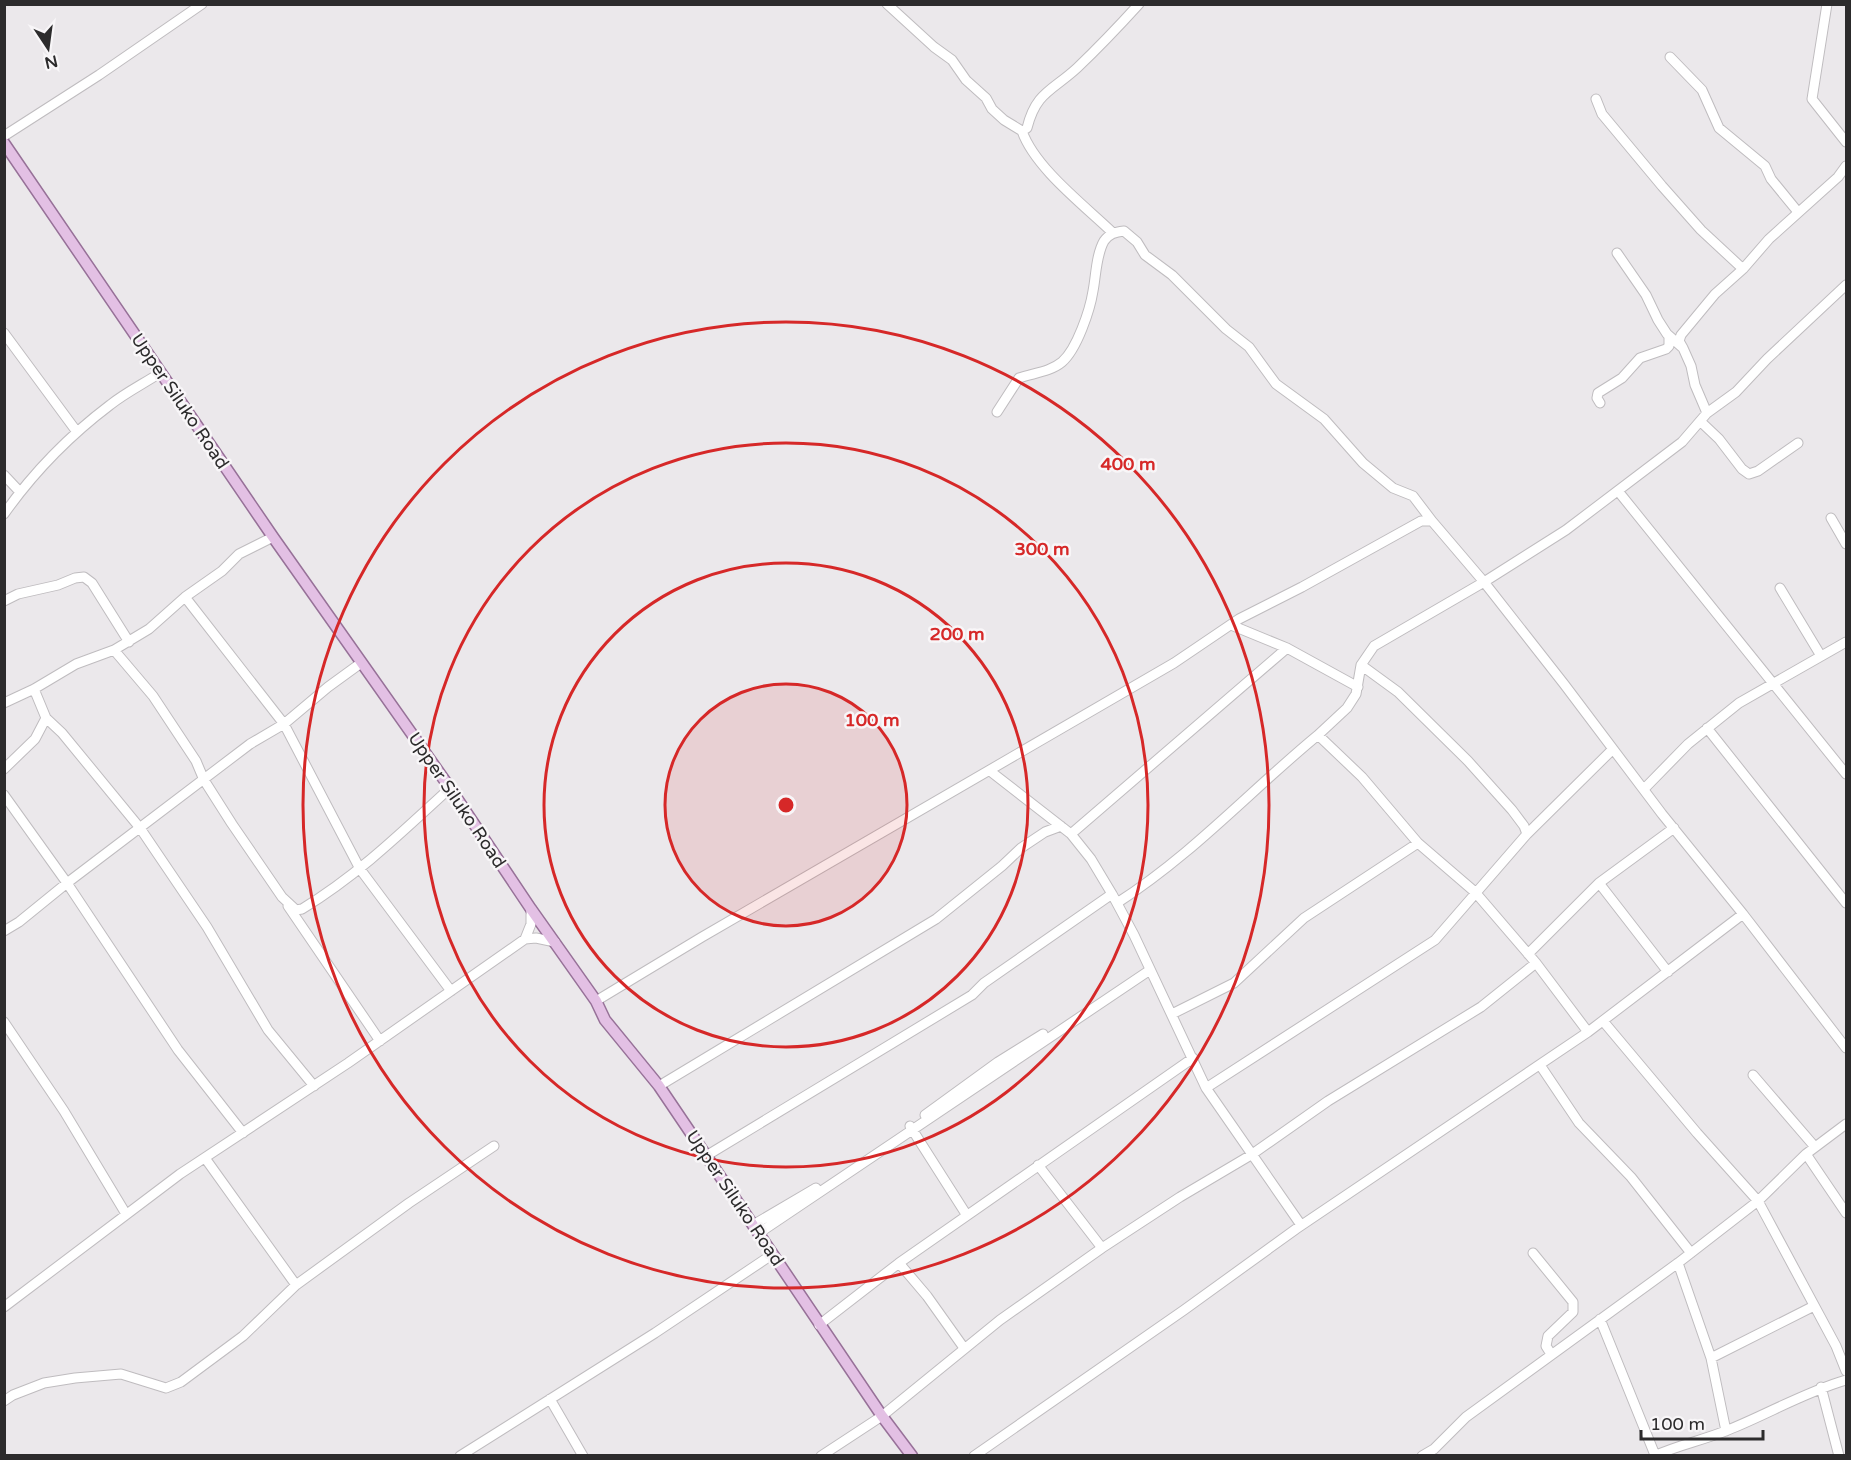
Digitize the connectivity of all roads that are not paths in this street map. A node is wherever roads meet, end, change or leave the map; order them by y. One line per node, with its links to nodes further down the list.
1 (202, 4): 8 (street)
2 (887, 4): 7 (street)
3 (1139, 4): 7 (street)
4 (1827, 4): 10 (street)
5 (1670, 57): 12 (street)
6 (1596, 99): 15 (street)
7 (1022, 131): 13 (street)
8 (4, 136)
9 (4, 142): 20 (main road, Upper Siluko Road)
10 (1846, 142)
11 (1846, 166): 12 (street)
12 (1798, 212): 15 (street)
13 (1113, 232): 22 (street); 31 (street)
14 (1617, 253): 18 (street)
15 (1743, 269): 19 (street)
16 (1846, 285): 23 (street)
17 (4, 333): 24 (street)
18 (1669, 336): 19 (street); 21 (street)
19 (1683, 348): 23 (street)
20 (160, 373): 24 (street); 32 (main road, Upper Siluko Road)
21 (1600, 403)
22 (997, 412)
23 (1703, 417): 25 (street); 27 (street)
24 (77, 432): 28 (street)
25 (1798, 443)
26 (4, 475): 28 (street)
27 (1618, 491): 34 (street); 46 (street)
28 (20, 492): 29 (street)
29 (4, 514)
30 (1831, 518): 33 (street)
31 (1432, 520): 34 (street); 38 (street)
32 (273, 537): 36 (street); 44 (main road, Upper Siluko Road)
33 (1846, 544)
34 (1484, 582): 45 (street); 54 (street)
35 (1780, 588): 43 (street)
36 (185, 597): 39 (street); 51 (street)
37 (4, 601): 39 (street)
38 (1231, 625): 41 (street); 56 (street)
39 (129, 642): 42 (street)
40 (1846, 642): 43 (street)
41 (1287, 648): 47 (street); 65 (street)
42 (114, 650): 48 (street); 58 (street)
43 (1821, 656): 46 (street)
44 (361, 663): 51 (street); 59 (main road, Upper Siluko Road)
45 (1361, 665): 47 (street); 66 (street)
46 (1775, 683): 52 (street); 57 (street)
47 (1358, 687): 53 (street)
48 (34, 690): 49 (street); 50 (street)
49 (4, 703)
50 (46, 718): 55 (street); 63 (street)
51 (284, 724): 58 (street); 68 (street)
52 (1707, 728): 60 (street); 75 (street)
53 (1318, 735): 67 (street); 74 (street)
54 (1613, 749): 60 (street); 66 (street)
55 (4, 769)
56 (990, 771): 62 (street); 86 (street)
57 (1846, 774)
58 (204, 780): 63 (street); 73 (street)
59 (450, 788): 68 (street); 76 (main road, Upper Siluko Road)
60 (1644, 789): 64 (street)
61 (4, 795): 70 (street)
62 (1061, 826): 65 (street); 98 (street)
63 (140, 828): 70 (street); 97 (street)
64 (1674, 828): 69 (street); 77 (street)
65 (1071, 834): 72 (street)
66 (1527, 834): 71 (street)
67 (1418, 843): 71 (street); 87 (street)
68 (360, 869): 73 (street); 85 (street)
69 (1599, 882): 81 (street); 84 (street)
70 (67, 883): 78 (street); 102 (street)
71 (1475, 892): 81 (street); 99 (street)
72 (1112, 894): 74 (street); 107 (street)
73 (282, 897): 92 (street)
74 (1117, 903): 83 (street)
75 (1846, 903)
76 (531, 909): 79 (street); 80 (main road, Upper Siluko Road)
77 (1743, 914): 84 (street); 93 (street)
78 (4, 931)
79 (525, 939): 80 (street); 85 (street)
80 (555, 942): 86 (main road, Upper Siluko Road)
81 (1528, 954): 82 (street)
82 (1536, 963): 90 (street); 106 (street)
83 (1150, 970): 87 (street); 101 (street)
84 (1668, 972): 88 (street)
85 (451, 991): 92 (street)
86 (596, 1001): 98 (main road, Upper Siluko Road)
87 (1172, 1014): 94 (street)
88 (1603, 1021): 90 (street); 110 (street)
89 (4, 1022): 112 (street)
90 (1588, 1032): 95 (street)
91 (1043, 1034): 101 (street)
92 (380, 1041): 97 (street)
93 (1846, 1048)
94 (1193, 1058): 99 (street); 109 (street)
95 (1540, 1065): 114 (street); 118 (street)
96 (1753, 1075): 104 (street)
97 (314, 1086): 102 (street)
98 (659, 1086): 107 (main road, Upper Siluko Road)
99 (1206, 1088): 106 (street)
100 (1846, 1124): 104 (street)
101 (910, 1129): 113 (street); 115 (street)
102 (243, 1133): 108 (street)
103 (494, 1146): 122 (street)
104 (1815, 1147): 105 (street)
105 (1806, 1154): 110 (street); 111 (street)
106 (1251, 1155): 114 (street); 116 (street)
107 (706, 1156): 115 (main road, Upper Siluko Road)
108 (205, 1158): 112 (street); 122 (street)
109 (1038, 1165): 113 (street); 116 (street)
110 (1758, 1201): 118 (street); 123 (street)
111 (1846, 1212)
112 (126, 1214): 124 (street)
113 (965, 1216): 120 (street)
114 (1301, 1226): 142 (street)
115 (756, 1229): 119 (main road, Upper Siluko Road)
116 (1102, 1248): 127 (street)
117 (1533, 1253): 128 (street)
118 (1691, 1253): 121 (street)
119 (773, 1254): 126 (main road, Upper Siluko Road); 133 (street)
120 (899, 1263): 126 (street); 127 (street)
121 (1678, 1263): 125 (street); 129 (street)
122 (296, 1285): 134 (street)
123 (1814, 1306): 129 (street); 130 (street)
124 (4, 1307)
125 (1600, 1319): 128 (street); 144 (street)
126 (819, 1325): 135 (main road, Upper Siluko Road)
127 (964, 1348): 135 (street)
128 (1551, 1354): 143 (street)
129 (1711, 1358): 136 (street)
130 (1846, 1371)
131 (1846, 1380): 132 (street)
132 (1821, 1387): 136 (street); 146 (street)
133 (550, 1399): 138 (street); 139 (street)
134 (4, 1401)
135 (882, 1416): 140 (street); 141 (main road, Upper Siluko Road)
136 (1726, 1431): 137 (street)
137 (1678, 1446): 144 (street); 145 (street)
138 (460, 1455)
139 (583, 1455)
140 (821, 1455)
141 (912, 1455)
142 (974, 1455)
143 (1422, 1455)
144 (1655, 1455)
145 (1682, 1455)
146 (1839, 1455)

